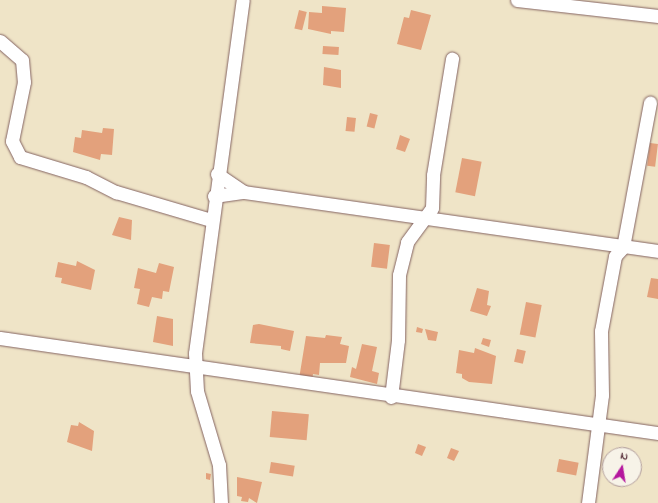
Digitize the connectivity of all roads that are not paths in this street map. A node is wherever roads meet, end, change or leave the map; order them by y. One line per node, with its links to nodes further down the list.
1 (243, 0): 7 (street)
2 (517, 0): 3 (street)
3 (658, 16)
4 (0, 41): 11 (street)
5 (452, 59): 10 (street)
6 (650, 103): 12 (street)
7 (217, 174): 8 (street); 9 (street)
8 (244, 192): 9 (street); 10 (street)
9 (214, 196): 11 (street)
10 (426, 216): 12 (street); 16 (street)
11 (211, 220): 15 (street)
12 (623, 246): 13 (street); 17 (street)
13 (658, 251)
14 (0, 338): 15 (street)
15 (197, 368): 16 (street); 19 (street)
16 (391, 397): 17 (street)
17 (599, 424): 18 (street); 20 (street)
18 (658, 433)
19 (221, 503)
20 (588, 503)

